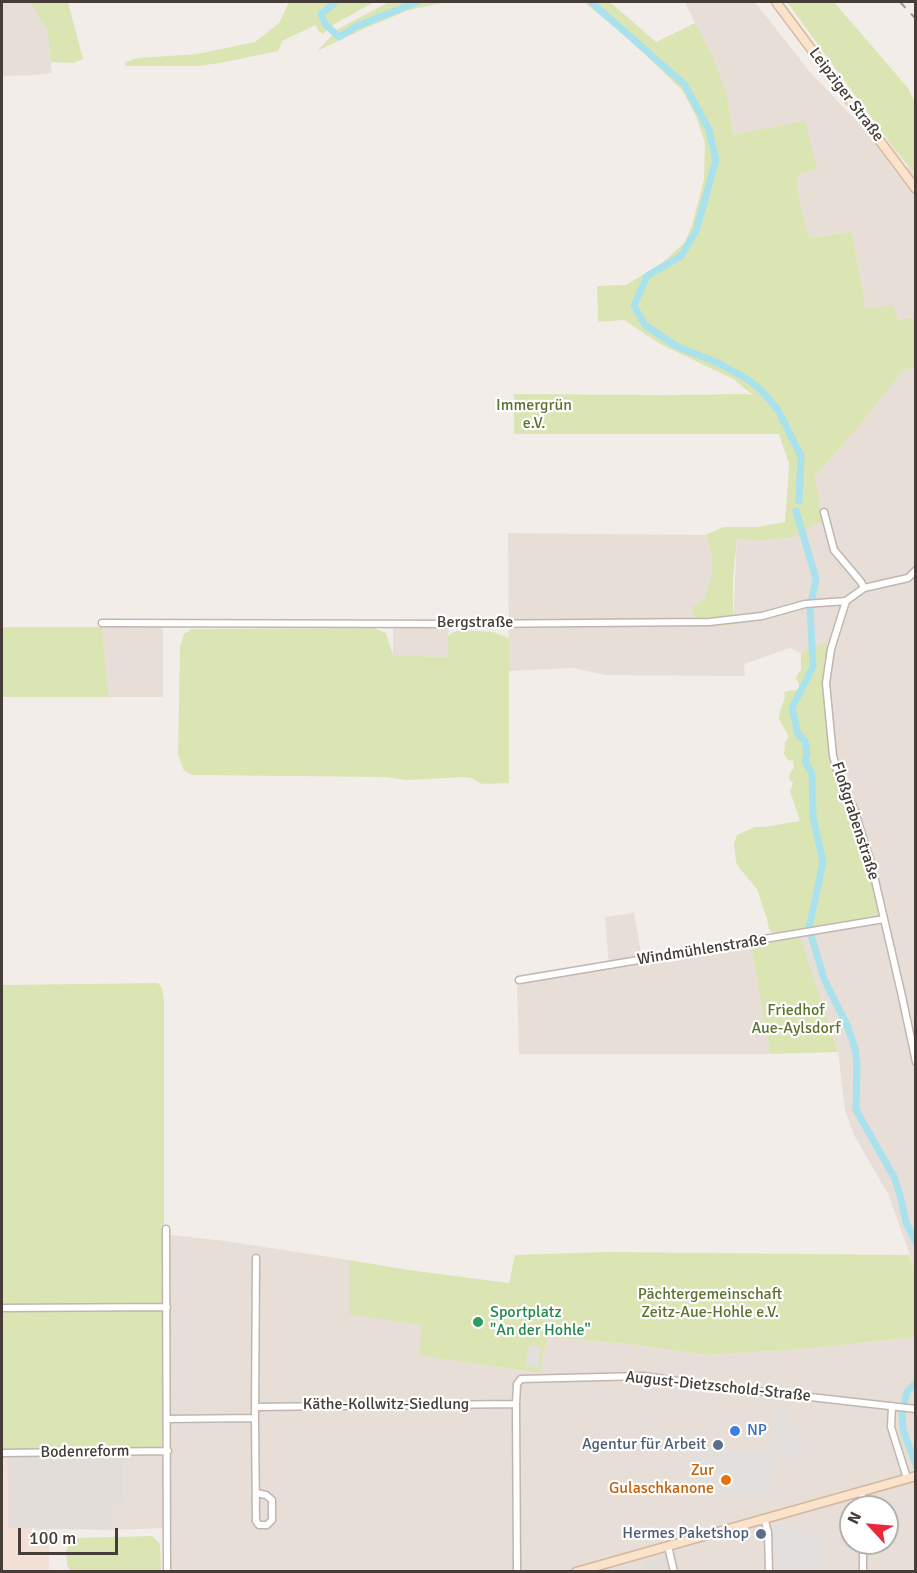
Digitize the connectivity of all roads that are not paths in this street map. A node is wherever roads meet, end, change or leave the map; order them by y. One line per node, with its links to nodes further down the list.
1 (776, 2): 2 (street, Leipziger Straße)
2 (915, 189)
3 (824, 512): 7 (street)
4 (915, 570): 5 (street)
5 (908, 578): 6 (street); 7 (street)
6 (915, 581)
7 (864, 588): 8 (street)
8 (846, 602): 9 (street, Bergstraße); 10 (street, Floßgrabenstraße)
9 (102, 623)
10 (884, 919): 11 (street, Windmühlenstraße); 12 (street, Floßgrabenstraße)
11 (519, 980)
12 (915, 1062)
13 (166, 1229): 15 (street)
14 (256, 1258): 18 (street)
15 (167, 1307): 16 (street); 22 (street)
16 (2, 1308)
17 (516, 1404): 18 (street, Käthe-Kollwitz-Siedlung); 19 (street, August-Dietzschold-Straße); 33 (street, August-Dietzschold-Straße)
18 (255, 1407): 21 (street)
19 (898, 1407): 20 (street); 25 (street)
20 (915, 1409)
21 (255, 1418): 22 (street); 27 (street)
22 (167, 1419): 23 (street)
23 (168, 1451): 24 (street, Bodenreform); 32 (street)
24 (2, 1453)
25 (912, 1477): 26 (street)
26 (862, 1492): 28 (street); 29 (street)
27 (256, 1493): 27 (street)
28 (862, 1495)
29 (764, 1518): 30 (street); 36 (street)
30 (668, 1546): 34 (street); 35 (street)
31 (863, 1555): 37 (street)
32 (167, 1572)
33 (517, 1572)
34 (576, 1572)
35 (675, 1572)
36 (769, 1572)
37 (863, 1572)

